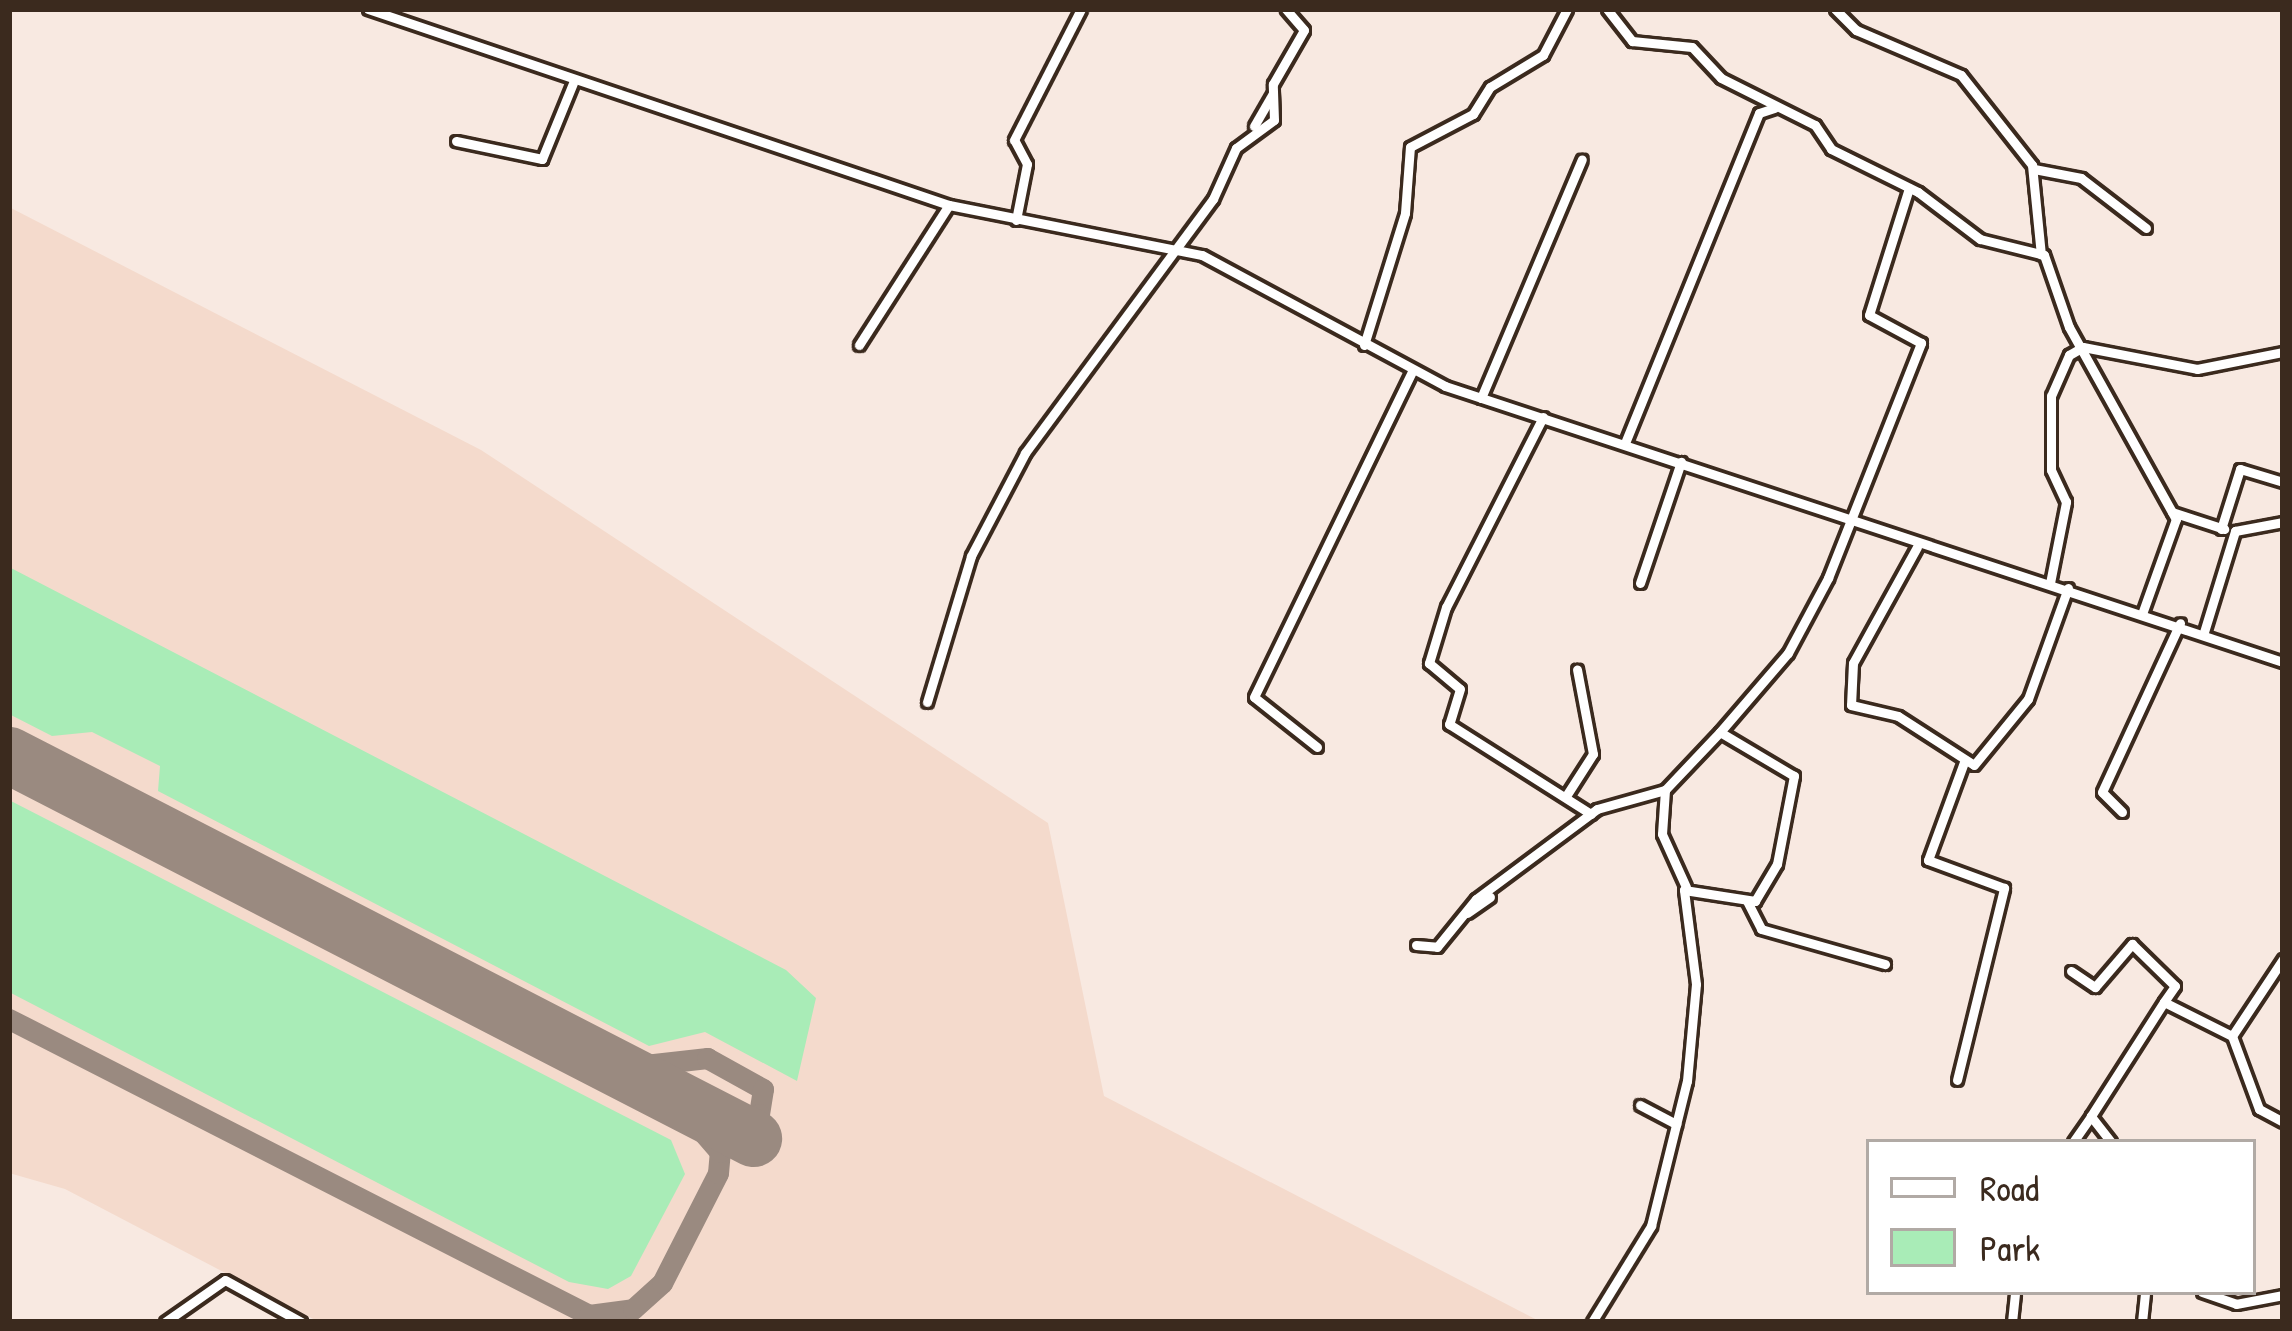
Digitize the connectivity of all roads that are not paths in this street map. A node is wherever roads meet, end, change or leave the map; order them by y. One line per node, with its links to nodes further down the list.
1 (368, 9): 7 (street)
2 (1082, 9): 15 (street)
3 (1286, 9): 17 (street)
4 (1567, 9): 19 (street)
5 (1607, 9): 9 (street)
6 (1835, 9): 12 (street)
7 (394, 15): 8 (street)
8 (573, 83): 10 (street); 14 (street)
9 (1776, 107): 13 (street); 26 (street)
10 (456, 140)
11 (1582, 159): 24 (street)
12 (2034, 169): 16 (street); 18 (street)
13 (1909, 188): 18 (street); 31 (street)
14 (949, 205): 15 (street); 20 (street)
15 (1016, 220): 17 (street)
16 (2146, 228)
17 (1168, 249): 19 (street); 43 (street)
18 (2041, 255): 21 (street)
19 (1364, 344): 23 (street)
20 (859, 345)
21 (2083, 347): 22 (street); 29 (street); 36 (street)
22 (2283, 352)
23 (1413, 370): 24 (street); 45 (street)
24 (1480, 398): 25 (street)
25 (1544, 418): 26 (street); 48 (street)
26 (1625, 443): 27 (street)
27 (1681, 462): 31 (street); 35 (street)
28 (2283, 482): 32 (street)
29 (2173, 512): 32 (street); 38 (street)
30 (2283, 522): 33 (street)
31 (1852, 524): 34 (street); 44 (street)
32 (2221, 529): 33 (street)
33 (2235, 531): 40 (street)
34 (1917, 547): 36 (street); 46 (street)
35 (1640, 583)
36 (2050, 583): 37 (street)
37 (2068, 588): 38 (street); 46 (street)
38 (2143, 610): 39 (street)
39 (2180, 623): 40 (street); 49 (street)
40 (2204, 632): 41 (street)
41 (2283, 662)
42 (1577, 669): 48 (street)
43 (927, 702)
44 (1720, 732): 47 (street); 52 (street)
45 (1317, 747)
46 (1964, 762): 59 (street)
47 (1665, 790): 50 (street); 51 (street)
48 (1566, 796): 50 (street)
49 (2122, 812)
50 (1592, 814): 53 (street)
51 (1686, 886): 52 (street); 63 (street)
52 (1747, 901): 55 (street)
53 (1416, 945)
54 (2283, 958): 58 (street)
55 (1886, 964)
56 (2071, 971): 57 (street)
57 (2164, 1003): 58 (street); 61 (street)
58 (2232, 1036): 62 (street)
59 (1957, 1080)
60 (1640, 1105): 63 (street)
61 (2091, 1116): 64 (street); 65 (street)
62 (2283, 1122)
63 (1676, 1124): 70 (street)
64 (2076, 1139)
65 (2109, 1139)
66 (2283, 1294): 67 (street)
67 (2210, 1295)
68 (165, 1322): 69 (street)
69 (302, 1322)
70 (1592, 1322)

